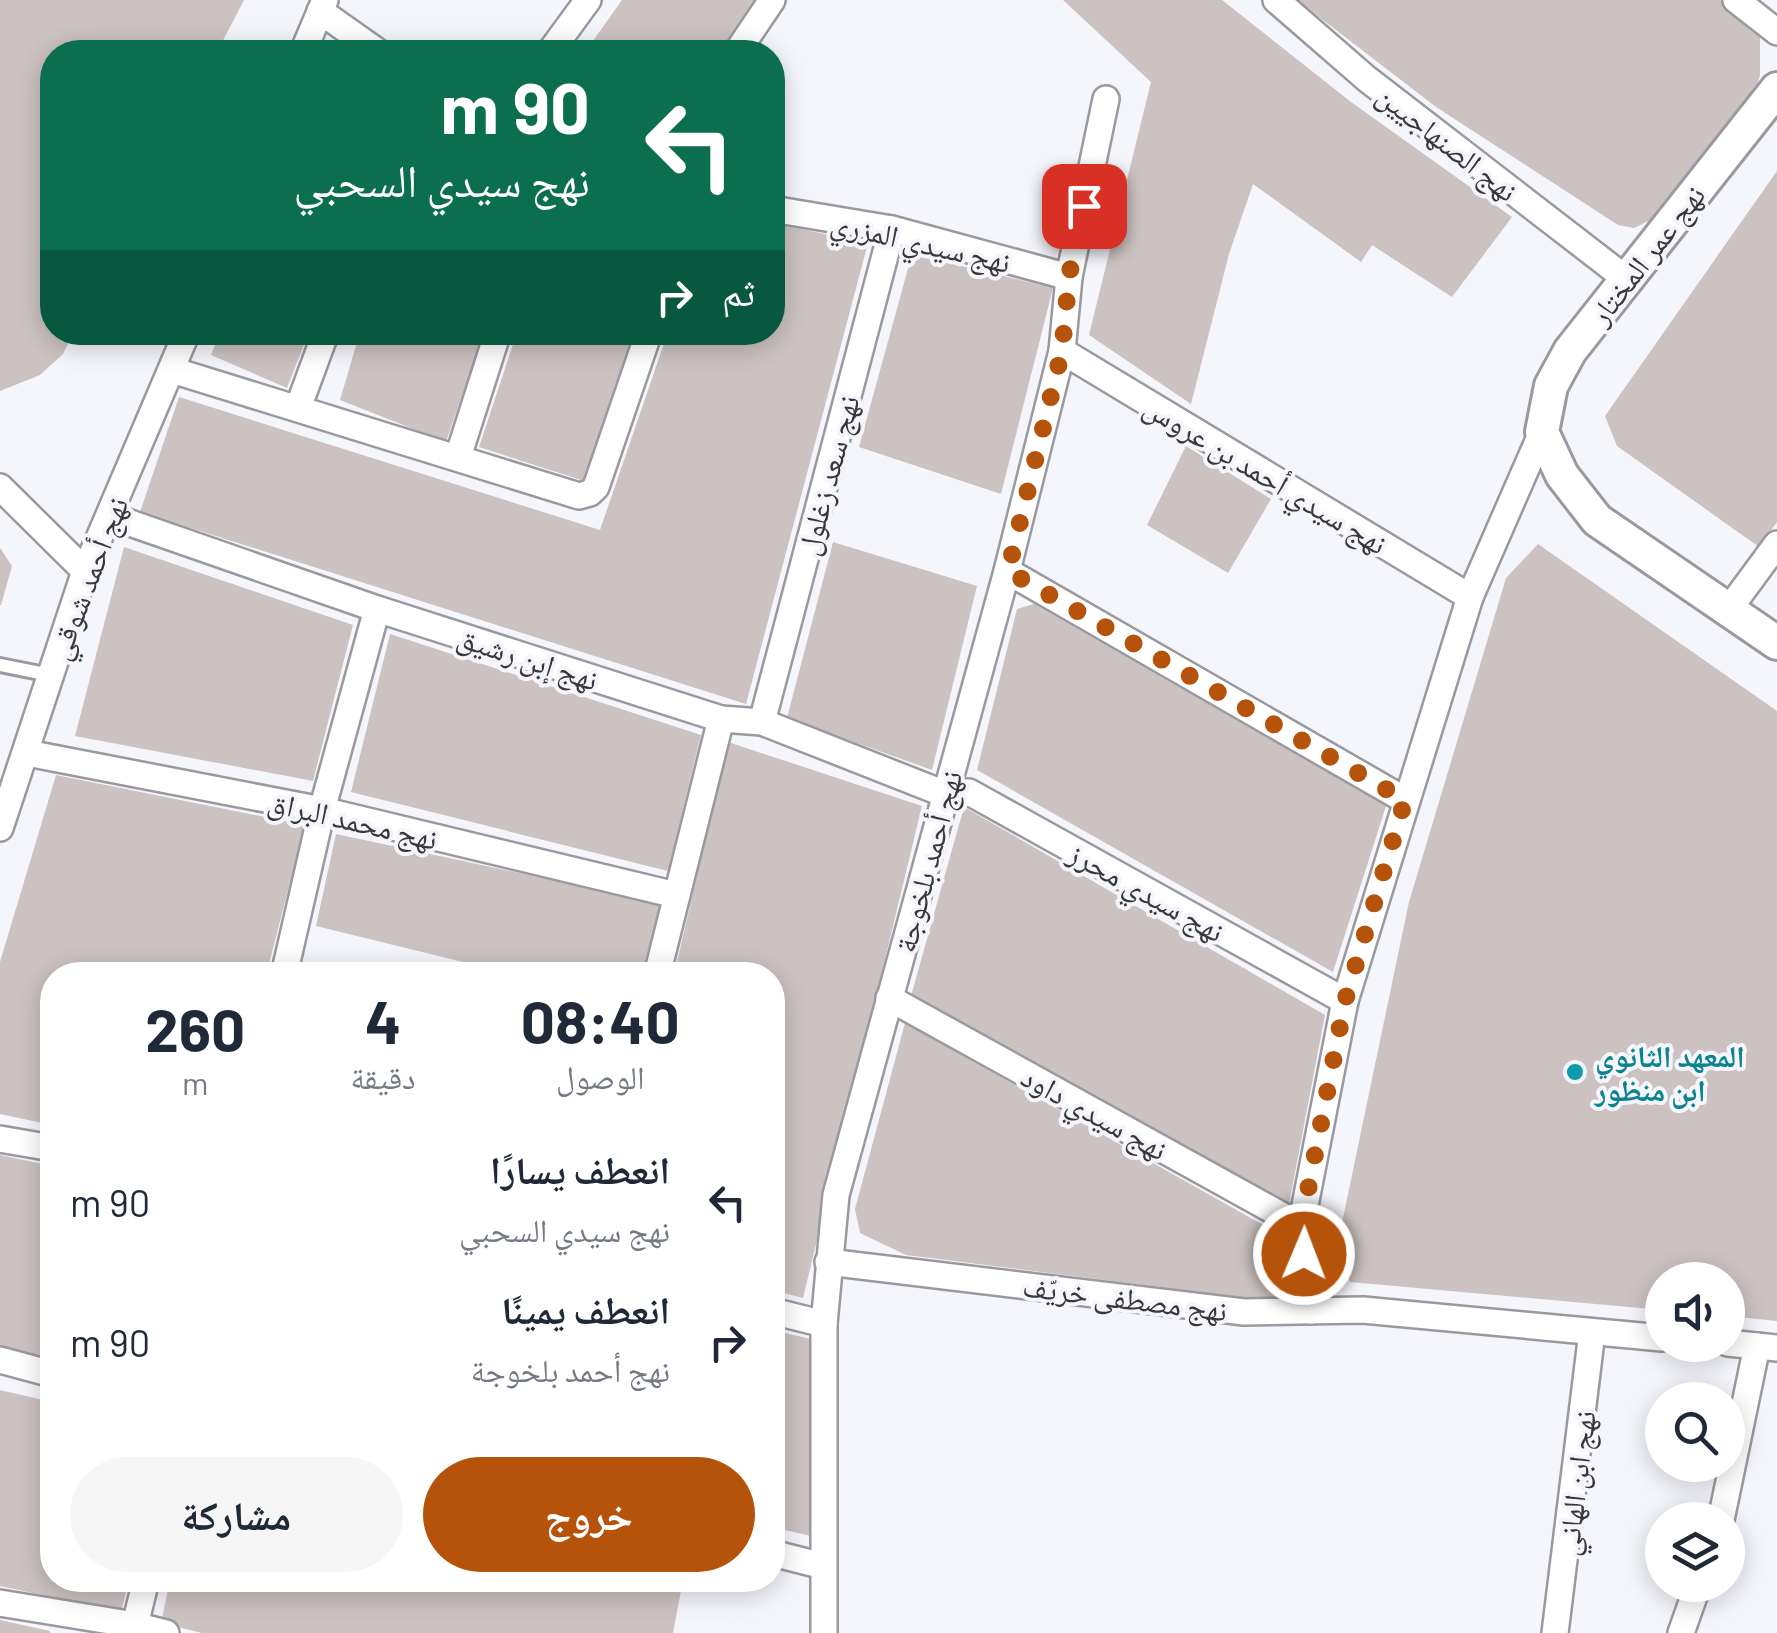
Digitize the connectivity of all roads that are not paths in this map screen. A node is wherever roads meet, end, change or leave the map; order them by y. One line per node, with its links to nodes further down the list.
1 (588, 0): 9 (street)
2 (772, 0): 10 (street)
3 (1276, 0): 16 (street, نهج الصنهاجيين)
4 (1736, 0): 6 (street)
5 (322, 6): 7 (street); 8 (street)
6 (1777, 32)
7 (308, 40)
8 (363, 40)
9 (559, 40)
10 (745, 40)
11 (1777, 89): 16 (street, نهج عمر المختار)
12 (1106, 99): 15 (street, نهج أحمد بلخوجة)
13 (785, 210): 14 (street, نهج سيدي المزري)
14 (892, 229): 15 (street, نهج سيدي المزري); 38 (street, نهج سعد زغلول)
15 (1069, 276): 21 (street, نهج أحمد بلخوجة)
16 (1625, 278): 24 (street, نهج عمر المختار)
17 (182, 345): 22 (street, نهج أحمد شوقي)
18 (321, 345): 23 (street)
19 (494, 345): 25 (street)
20 (645, 345): 25 (street)
21 (1062, 351): 30 (street, نهج أحمد بلخوجة); 31 (street, نهج سيدي أحمد بن عروس)
22 (172, 370): 23 (street); 27 (street, نهج أحمد شوقي)
23 (298, 408): 25 (street)
24 (1542, 432): 31 (street); 32 (street)
25 (458, 457)
26 (0, 487): 29 (street)
27 (110, 516): 29 (street, نهج أحمد شوقي); 33 (street, نهج إبن رشيق)
28 (1777, 544): 32 (street)
29 (85, 571): 36 (street, نهج أحمد شوقي)
30 (1008, 571): 40 (street, نهج أحمد بلخوجة); 41 (street)
31 (1470, 597): 41 (street)
32 (1729, 608): 34 (street)
33 (378, 609): 37 (street, نهج إبن رشيق); 42 (street)
34 (1777, 643)
35 (0, 665): 36 (lane)
36 (50, 676): 39 (street, نهج أحمد شوقي)
37 (720, 719): 38 (street, نهج إبن رشيق); 44 (street)
38 (762, 722): 40 (street, نهج إبن رشيق)
39 (27, 752): 42 (street, نهج محمد البراق); 43 (street, نهج أحمد شوقي)
40 (946, 794): 47 (street, نهج أحمد بلخوجة); 48 (street, نهج سيدي محرز)
41 (1405, 800): 48 (street)
42 (322, 810): 44 (street, نهج محمد البراق); 45 (street)
43 (0, 828)
44 (676, 895): 46 (street)
45 (287, 962)
46 (660, 962)
47 (889, 998): 51 (street, نهج سيدي داود); 52 (street, نهج أحمد بلخوجة)
48 (1345, 1001): 51 (street)
49 (0, 1138): 50 (street)
50 (40, 1146)
51 (1301, 1226): 53 (street)
52 (828, 1262): 53 (street, نهج مصطفى خريّف); 55 (street, نهج أحمد بلخوجة)
53 (1311, 1311): 56 (street, نهج مصطفى خريّف)
54 (785, 1314): 55 (street)
55 (824, 1324): 63 (street, نهج أحمد بلخوجة)
56 (1592, 1332): 57 (street, نهج مصطفى خريّف); 70 (street, نهج ابن الهاني)
57 (1645, 1337)
58 (1767, 1347): 61 (street)
59 (0, 1360): 60 (street)
60 (40, 1371)
61 (1727, 1502)
62 (785, 1556): 63 (street)
63 (823, 1566): 69 (street, نهج أحمد بلخوجة)
64 (143, 1592): 67 (street)
65 (1692, 1602): 71 (street)
66 (0, 1603): 67 (street)
67 (134, 1625): 68 (street)
68 (166, 1633)
69 (824, 1633)
70 (1555, 1633)
71 (1681, 1633)

